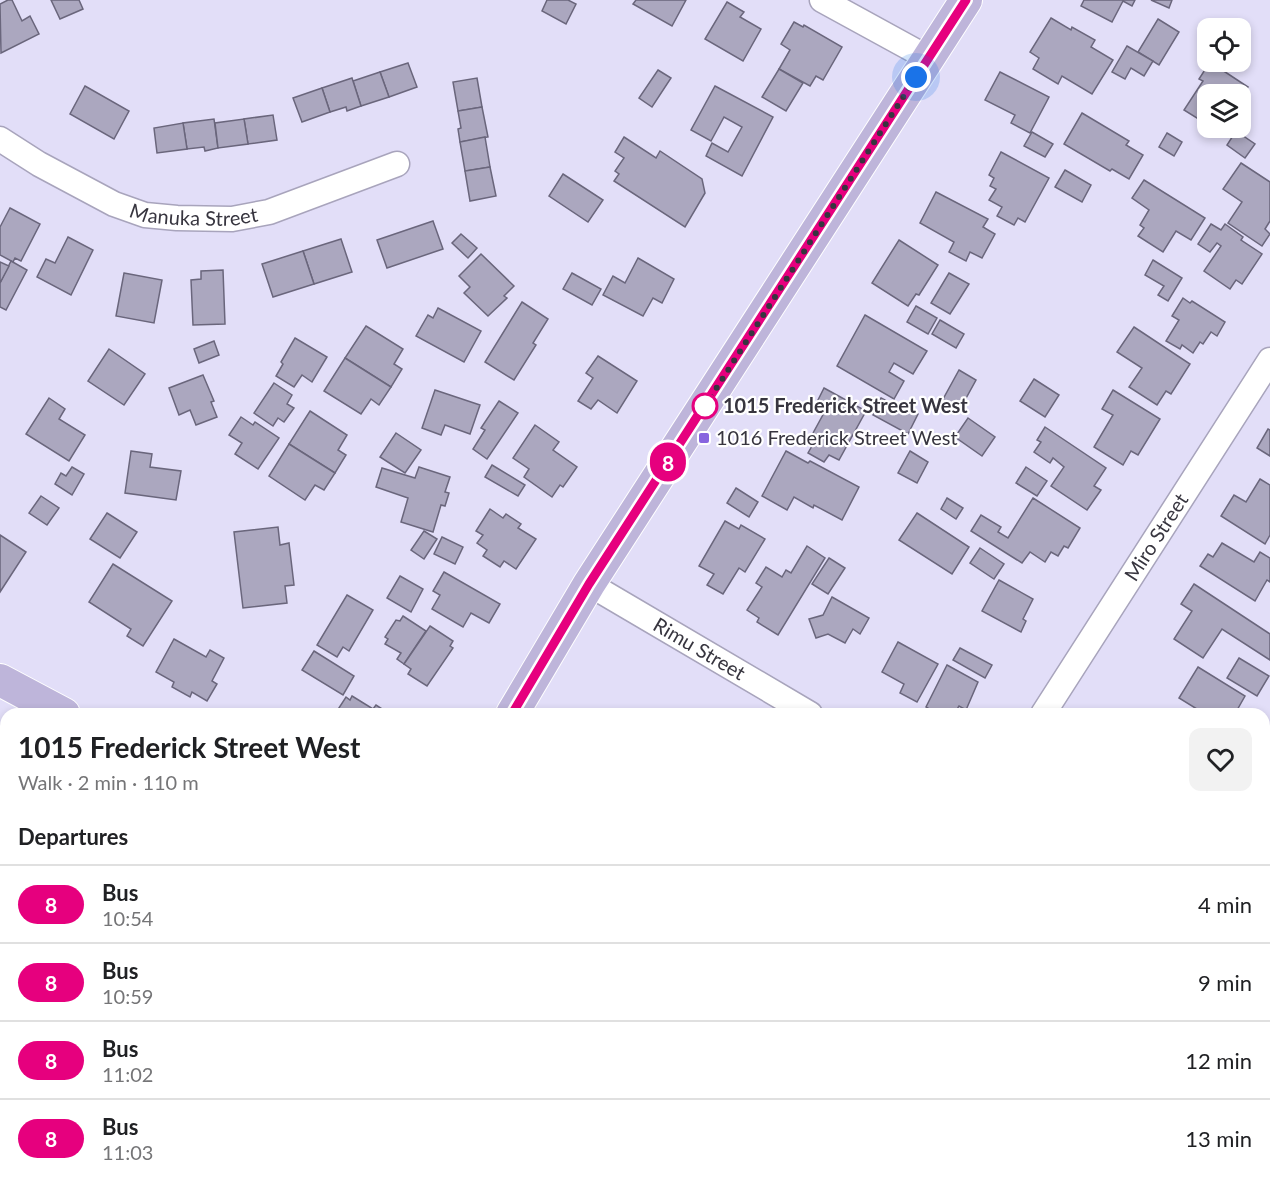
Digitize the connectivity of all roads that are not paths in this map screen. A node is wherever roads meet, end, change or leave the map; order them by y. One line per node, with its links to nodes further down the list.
1 (822, 0): 3 (street)
2 (966, 0): 3 (main road)
3 (928, 58): 7 (main road)
4 (0, 139): 5 (street, Manuka Street)
5 (397, 164)
6 (1270, 360): 12 (street, Miro Street)
7 (589, 584): 10 (main road); 11 (street, Rimu Street)
8 (0, 680): 9 (main road)
9 (53, 708)
10 (516, 708)
11 (800, 708)
12 (1047, 708)

